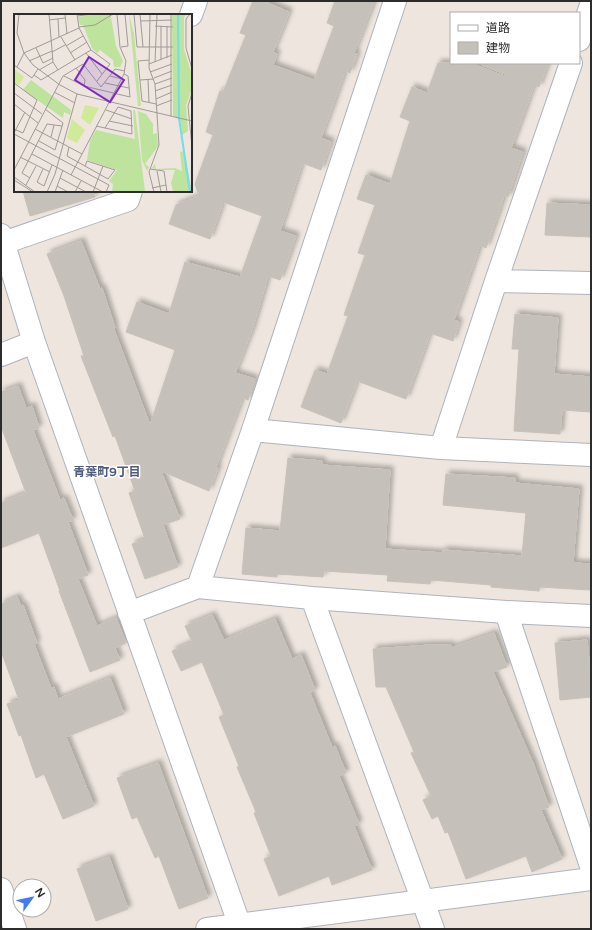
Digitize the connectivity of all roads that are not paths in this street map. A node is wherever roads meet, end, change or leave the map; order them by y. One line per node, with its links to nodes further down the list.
1 (196, 1): 4 (street)
2 (394, 1): 13 (street)
3 (591, 5): 5 (street)
4 (191, 14)
5 (580, 37)
6 (571, 64): 9 (street)
7 (131, 192): 8 (street)
8 (2, 239): 11 (street)
9 (496, 281): 10 (street); 14 (street)
10 (591, 283)
11 (34, 342): 12 (street); 19 (street)
12 (1, 355)
13 (253, 430): 14 (street); 16 (street)
14 (441, 448): 15 (street)
15 (591, 455)
16 (198, 587): 17 (street); 19 (street)
17 (312, 598): 18 (street); 24 (street)
18 (506, 612): 20 (street); 21 (street)
19 (129, 613): 25 (street)
20 (591, 616)
21 (591, 866)
22 (591, 879): 24 (street)
23 (1, 889): 26 (street)
24 (422, 902): 25 (street); 28 (street)
25 (240, 927): 27 (street)
26 (15, 929)
27 (207, 929)
28 (433, 929)

